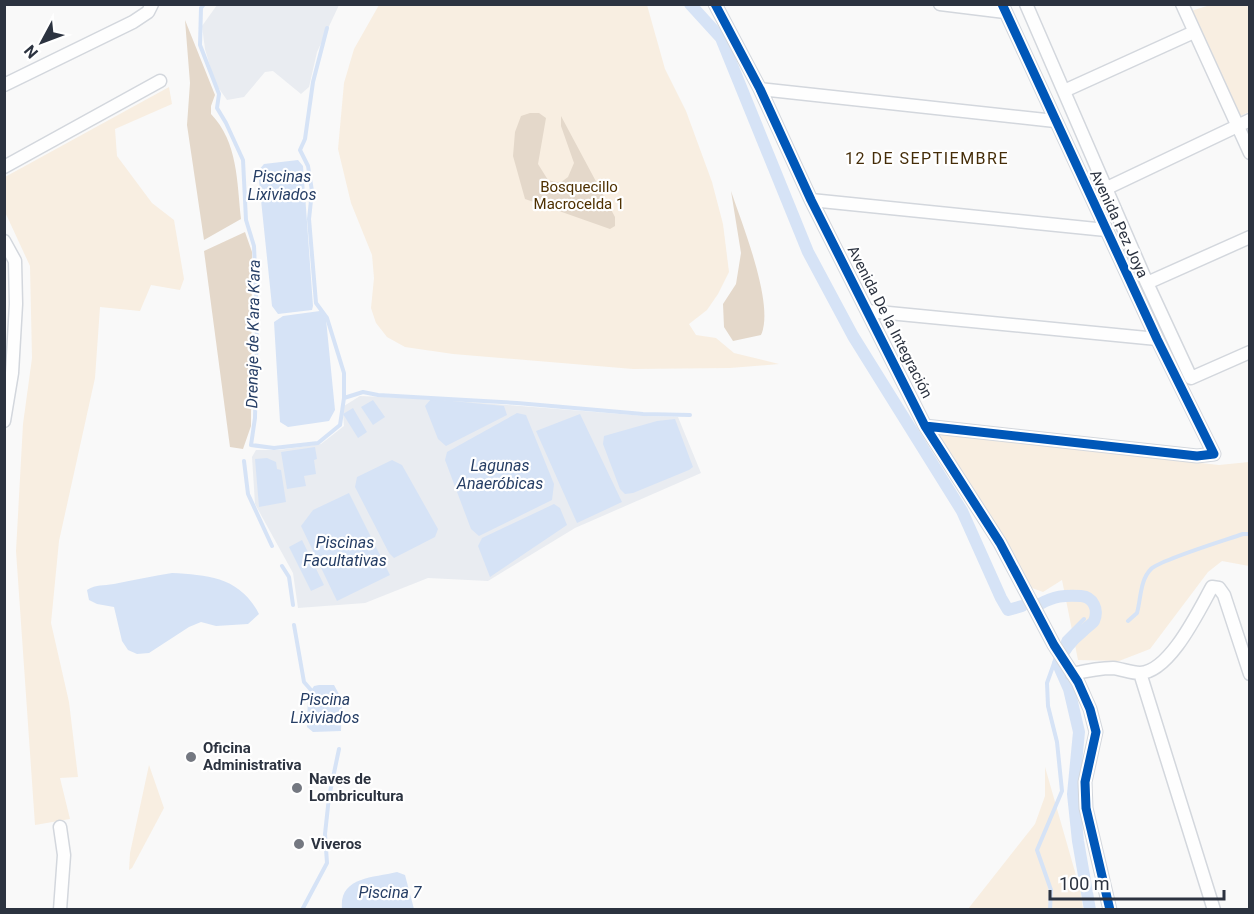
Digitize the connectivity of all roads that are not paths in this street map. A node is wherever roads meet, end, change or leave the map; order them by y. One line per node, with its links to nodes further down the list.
1 (715, 4): 10 (street, Avenida De la Integración)
2 (940, 4): 6 (street)
3 (1026, 4): 11 (street, Avenida Pez Joya)
4 (1182, 4): 7 (street)
5 (150, 8): 9 (street)
6 (1004, 8): 13 (street, Avenida Pez Joya)
7 (1194, 32): 11 (street); 14 (street)
8 (160, 81): 16 (street)
9 (4, 85)
10 (760, 89): 13 (street); 18 (street, Avenida De la Integración)
11 (1064, 91): 17 (street, Avenida Pez Joya)
12 (1250, 120): 14 (street)
13 (1055, 121): 19 (street, Avenida Pez Joya)
14 (1238, 126): 15 (street); 17 (street)
15 (1250, 153)
16 (4, 167)
17 (1107, 188): 22 (street, Avenida Pez Joya)
18 (811, 200): 19 (street); 23 (street, Avenida De la Integración)
19 (1106, 230): 24 (street, Avenida Pez Joya)
20 (1250, 237): 22 (street)
21 (4, 241): 26 (street)
22 (1147, 283): 25 (street, Avenida Pez Joya)
23 (868, 312): 24 (street); 28 (street, Avenida De la Integración)
24 (1157, 339): 28 (street, Avenida Pez Joya)
25 (1250, 352)
26 (8, 373): 27 (street)
27 (4, 421)
28 (925, 426): 29 (street, Avenida De la Integración)
29 (1069, 669): 30 (street); 34 (street, Avenida De la Integración)
30 (1140, 673): 31 (street); 35 (street)
31 (1250, 674)
32 (60, 827): 33 (street)
33 (60, 909)
34 (1110, 909)
35 (1214, 909)

